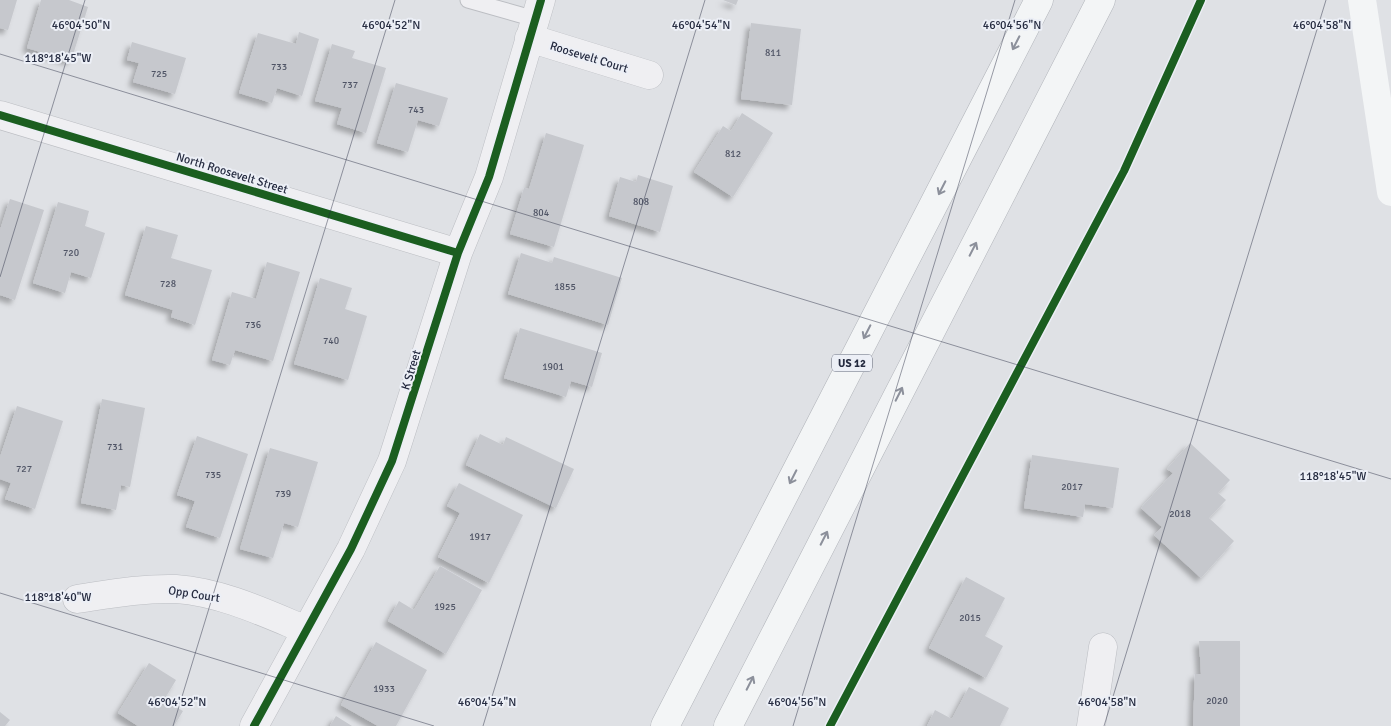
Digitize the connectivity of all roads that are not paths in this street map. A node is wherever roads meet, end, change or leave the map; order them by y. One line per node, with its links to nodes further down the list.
1 (468, 0): 5 (lane)
2 (1038, 0): 14 (main road, US 12, one-way to 14)
3 (1101, 0): 15 (main road, one-way to 3)
4 (1362, 0): 8 (main road)
5 (535, 19): 6 (street, Roosevelt Court); 9 (street, K Street)
6 (649, 75)
7 (0, 115): 9 (street, North Roosevelt Street)
8 (1391, 192)
9 (458, 253): 11 (street, K Street)
10 (77, 599): 11 (street, Opp Court)
11 (306, 630): 13 (street, K Street)
12 (1103, 647): 16 (street)
13 (254, 726)
14 (665, 726)
15 (728, 726)
16 (1091, 726)

